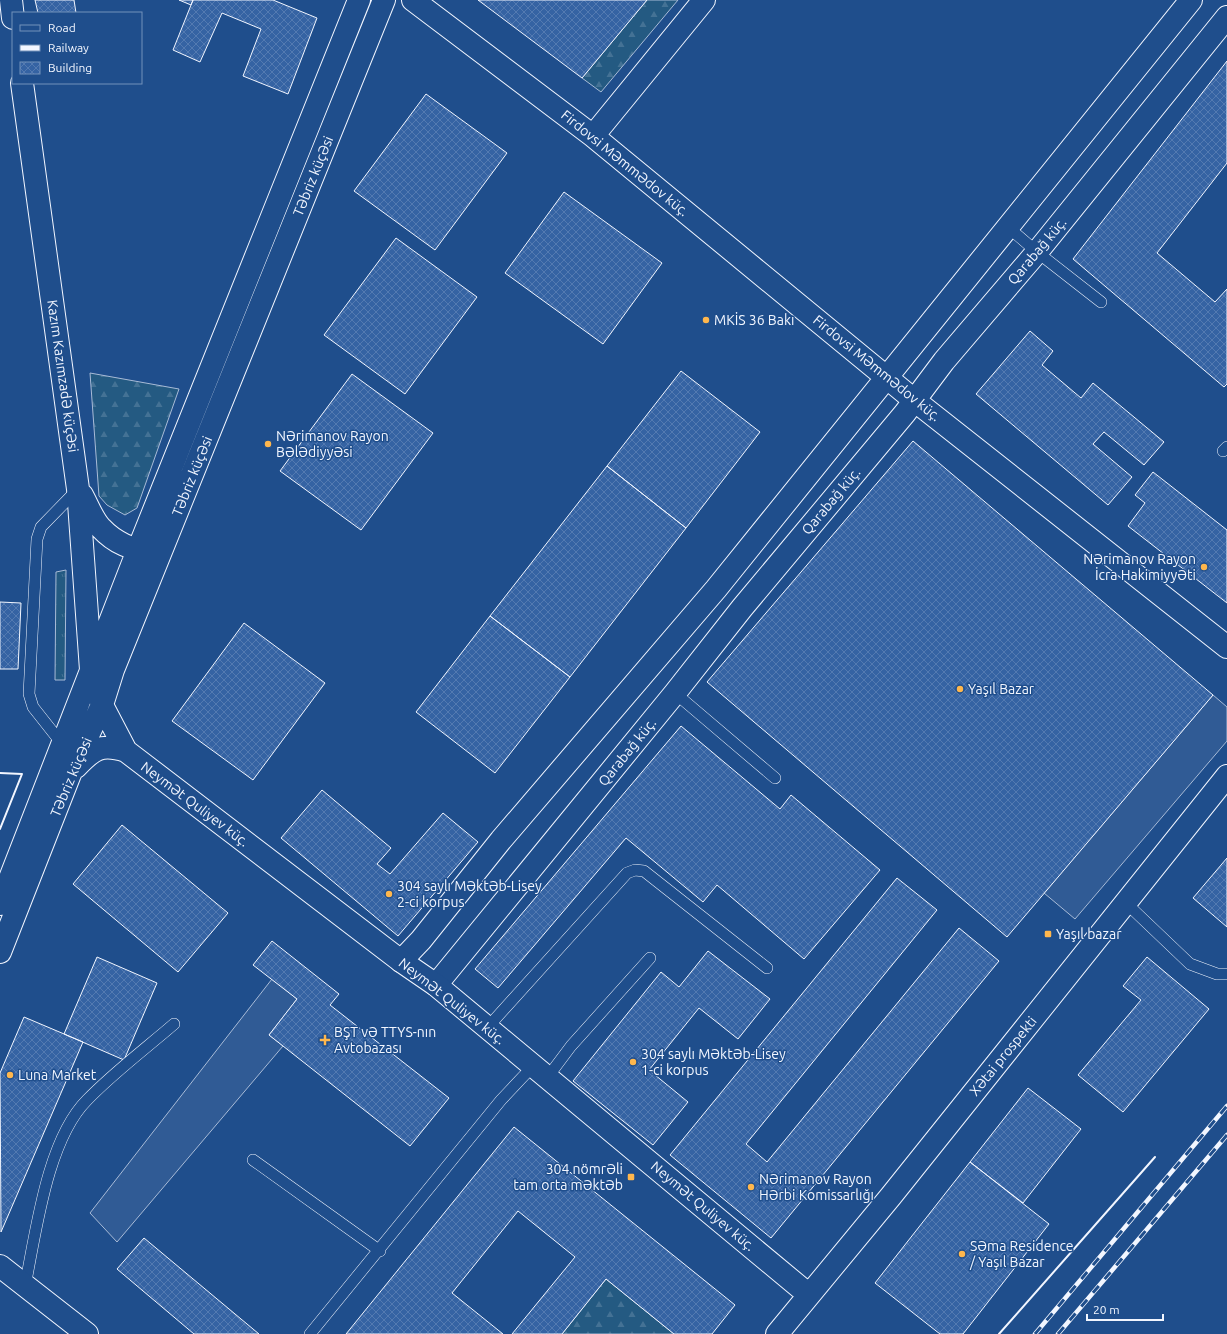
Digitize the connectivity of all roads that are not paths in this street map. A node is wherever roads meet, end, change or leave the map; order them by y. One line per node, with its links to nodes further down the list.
1 (10, 0): 7 (main road)
2 (359, 0): 18 (main road, Təbriz küçəsi)
3 (384, 0): 17 (main road, Təbriz küçəsi)
4 (413, 0): 10 (main road, Firdovsi Məmmədov küç.)
5 (704, 0): 10 (main road)
6 (1191, 0): 11 (main road)
7 (12, 12)
8 (1227, 17): 12 (main road, Qarabağ küç.)
9 (22, 84): 16 (main road, Kazım Kazımzadə küçəsi)
10 (594, 136): 14 (main road, Firdovsi Məmmədov küç.)
11 (1008, 227): 12 (lane); 14 (main road)
12 (1037, 252): 13 (lane); 15 (main road, Qarabağ küç.)
13 (1101, 302)
14 (888, 376): 15 (main road, Firdovsi Məmmədov küç.); 32 (main road)
15 (914, 400): 19 (main road, Firdovsi Məmmədov küç.); 21 (main road, Qarabağ küç.)
16 (78, 489): 18 (main road); 20 (main road, Kazım Kazımzadə küçəsi); 23 (lane)
17 (164, 546): 18 (main road); 22 (main road, Təbriz küçəsi)
18 (138, 550): 20 (main road, Təbriz küçəsi)
19 (1227, 646)
20 (91, 670): 22 (main road, Neymət Quliyev küç.); 23 (main road, Təbriz küçəsi)
21 (675, 693): 27 (lane); 35 (main road, Qarabağ küç.)
22 (102, 705): 24 (main road, Neymət Quliyev küç.); 25 (main road, Təbriz küçəsi)
23 (63, 746): 29 (main road, Təbriz küçəsi)
24 (126, 751): 25 (main road); 32 (main road, Neymət Quliyev küç.)
25 (70, 774): 30 (main road, Təbriz küçəsi)
26 (1227, 776): 28 (main road, Xətai prospekti)
27 (775, 778)
28 (1126, 903): 34 (lane); 43 (main road, Xətai prospekti)
29 (0, 904)
30 (0, 952)
31 (650, 958): 38 (lane)
32 (401, 961): 35 (main road, Neymət Quliyev küç.)
33 (767, 968): 37 (lane)
34 (1227, 974)
35 (436, 985): 37 (main road, Neymət Quliyev küç.)
36 (174, 1024): 42 (lane)
37 (487, 1028): 38 (main road, Neymət Quliyev küç.)
38 (540, 1072): 40 (lane); 43 (main road, Neymət Quliyev küç.)
39 (253, 1160): 40 (lane)
40 (380, 1251): 45 (lane)
41 (0, 1266): 42 (main road)
42 (25, 1286): 44 (main road)
43 (809, 1295): 46 (main road, Xətai prospekti)
44 (87, 1334)
45 (310, 1334)
46 (777, 1334)

